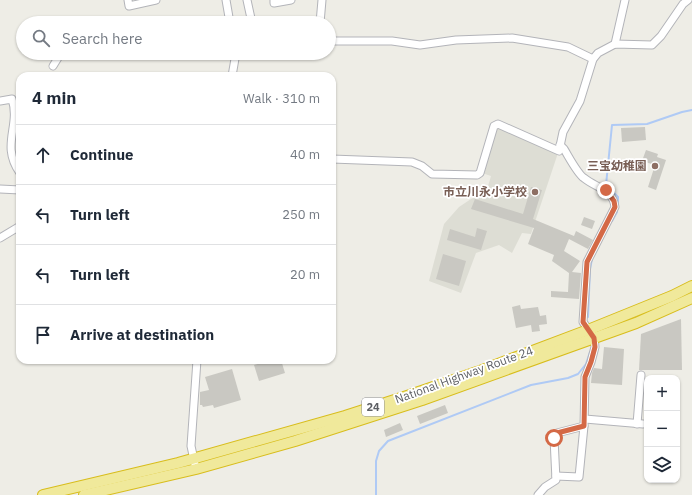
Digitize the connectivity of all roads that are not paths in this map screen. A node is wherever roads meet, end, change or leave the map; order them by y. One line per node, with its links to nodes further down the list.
1 (128, 0): 2 (street)
2 (156, 0)
3 (226, 0): 10 (street)
4 (247, 0): 11 (street)
5 (274, 0): 6 (street)
6 (291, 0)
7 (322, 0): 12 (street)
8 (625, 0): 14 (street)
9 (688, 0): 14 (street)
10 (229, 16)
11 (250, 16)
12 (321, 16)
13 (336, 41): 15 (street)
14 (615, 44): 15 (street)
15 (593, 59): 21 (street)
16 (57, 60): 18 (street)
17 (235, 60): 19 (street)
18 (53, 66)
19 (233, 72)
20 (0, 101): 23 (street)
21 (560, 145): 22 (street); 30 (street)
22 (336, 159)
23 (16, 167)
24 (0, 189): 25 (street)
25 (16, 190)
26 (16, 228): 27 (street)
27 (0, 238)
28 (692, 286): 30 (highway, National Highway Route 24 / 24)
29 (692, 298): 30 (highway, National Highway Route 24 / 24)
30 (591, 334): 33 (street); 34 (highway, National Highway Route 24 / 24); 35 (highway, National Highway Route 24 / 24)
31 (197, 364): 34 (street)
32 (641, 374): 33 (street)
33 (584, 423): 36 (street); 36 (street)
34 (194, 458): 35 (street); 37 (highway, National Highway Route 24 / 24)
35 (196, 468): 38 (highway, National Highway Route 24 / 24)
36 (556, 476): 39 (street)
37 (43, 495)
38 (84, 495)
39 (538, 495)

